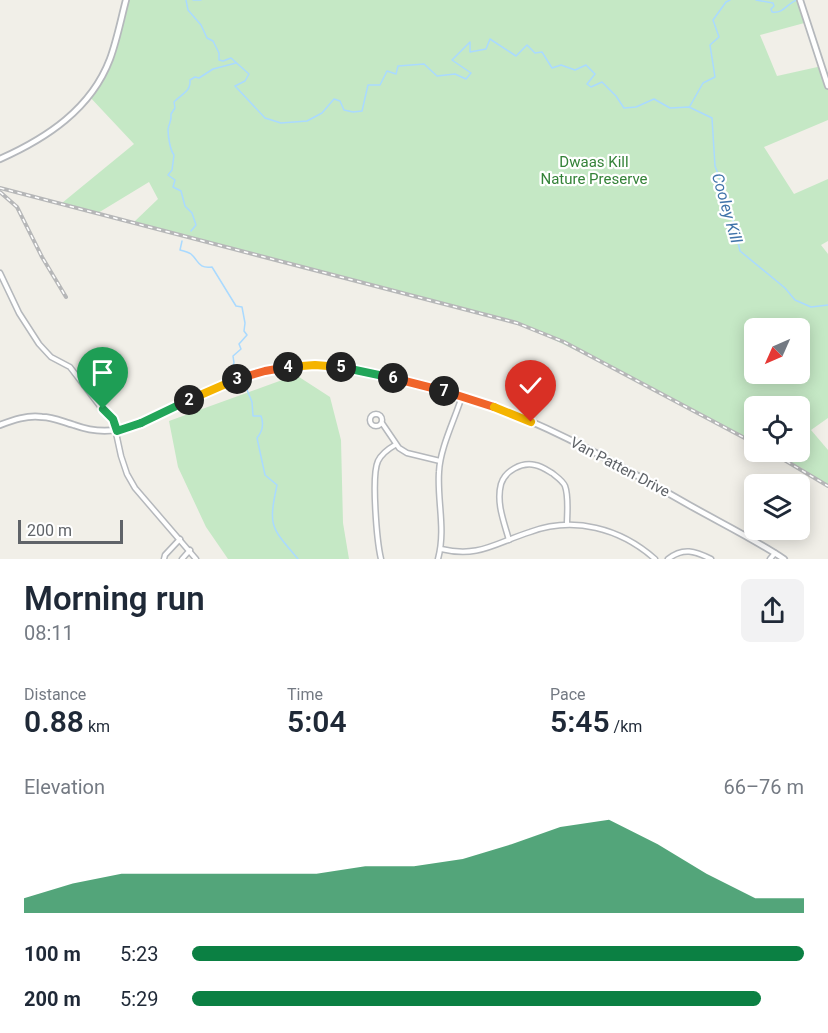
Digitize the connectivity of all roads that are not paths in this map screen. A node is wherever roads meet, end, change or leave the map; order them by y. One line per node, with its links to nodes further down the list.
1 (126, 0): 4 (street)
2 (800, 1): 3 (street)
3 (828, 86)
4 (0, 159)
5 (0, 273): 9 (street)
6 (462, 396): 9 (street, Van Patten Drive); 11 (street); 17 (street, Van Patten Drive)
7 (382, 423): 10 (street)
8 (0, 425): 9 (street, Van Patten Drive)
9 (117, 431): 13 (street)
10 (395, 445): 11 (street); 21 (street)
11 (440, 461): 15 (street)
12 (567, 524): 14 (street); 14 (street); 23 (street)
13 (180, 539): 16 (street); 18 (street)
14 (509, 540): 15 (street)
15 (441, 549): 22 (street)
16 (190, 550): 19 (street); 20 (street)
17 (775, 553): 26 (street); 27 (street, Van Patten Drive)
18 (164, 559)
19 (182, 559)
20 (196, 559)
21 (381, 559)
22 (438, 559)
23 (655, 559)
24 (668, 559): 25 (street)
25 (711, 559)
26 (770, 559)
27 (784, 559)

